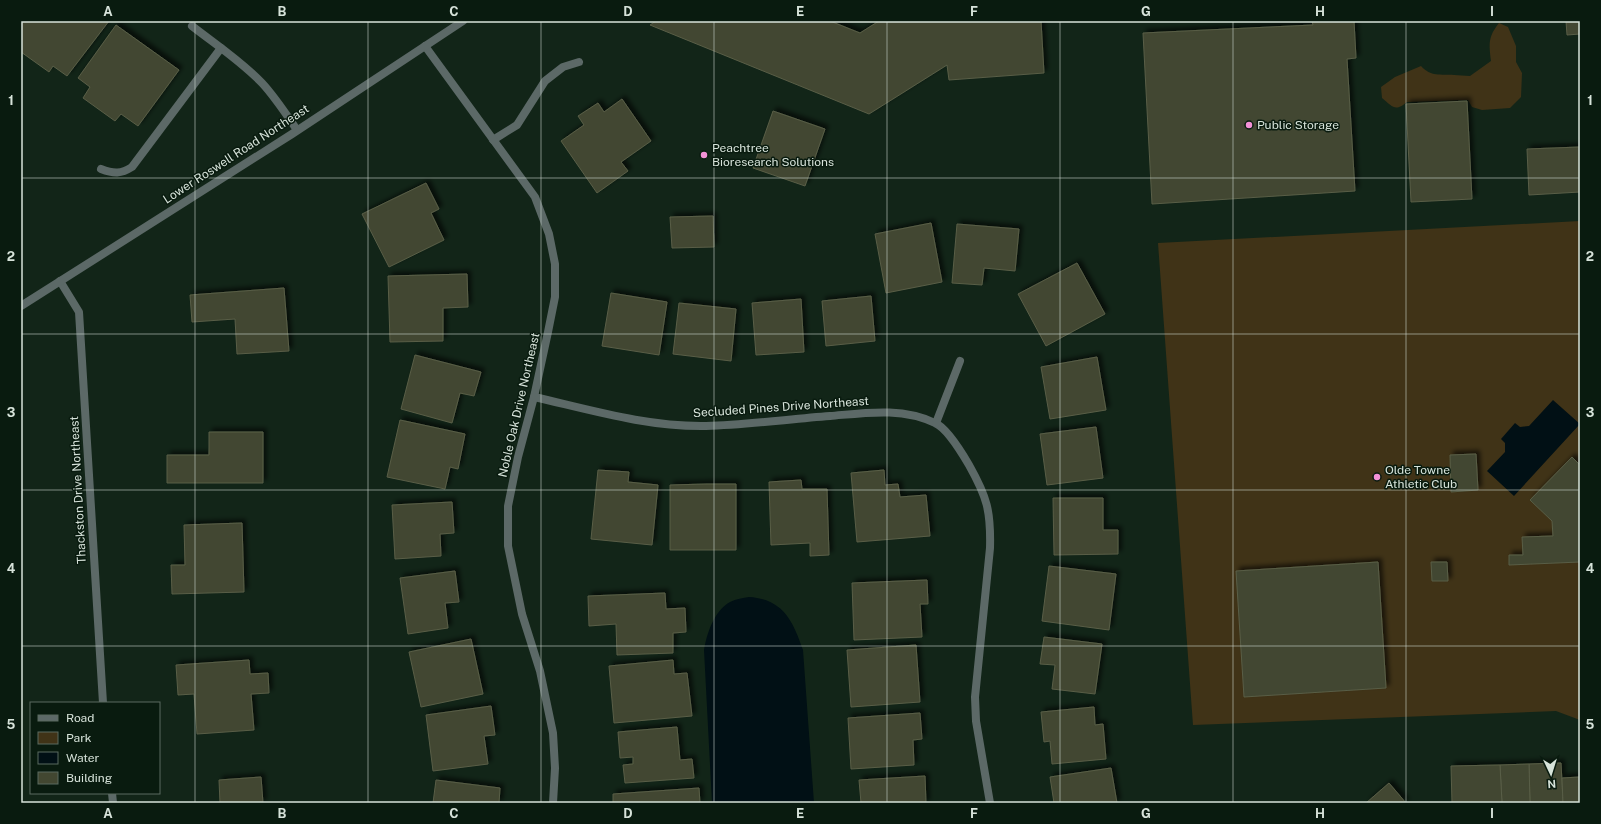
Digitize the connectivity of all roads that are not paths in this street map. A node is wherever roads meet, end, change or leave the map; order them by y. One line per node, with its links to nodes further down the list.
1 (462, 21): 3 (street, Lower Roswell Road Northeast)
2 (192, 26): 4 (street)
3 (425, 46): 6 (street, Lower Roswell Road Northeast); 7 (street, Noble Oak Drive Northeast)
4 (221, 48): 6 (street); 8 (street)
5 (579, 62): 7 (street)
6 (297, 130): 9 (street, Lower Roswell Road Northeast)
7 (493, 140): 12 (street, Noble Oak Drive Northeast)
8 (101, 169)
9 (60, 281): 10 (street, Lower Roswell Road Northeast); 14 (street, Thackston Drive Northeast)
10 (21, 306)
11 (960, 361): 13 (street)
12 (534, 397): 13 (street, Secluded Pines Drive Northeast); 15 (street, Noble Oak Drive Northeast)
13 (936, 423): 16 (street, Secluded Pines Drive Northeast)
14 (103, 702)
15 (553, 803)
16 (990, 803)

